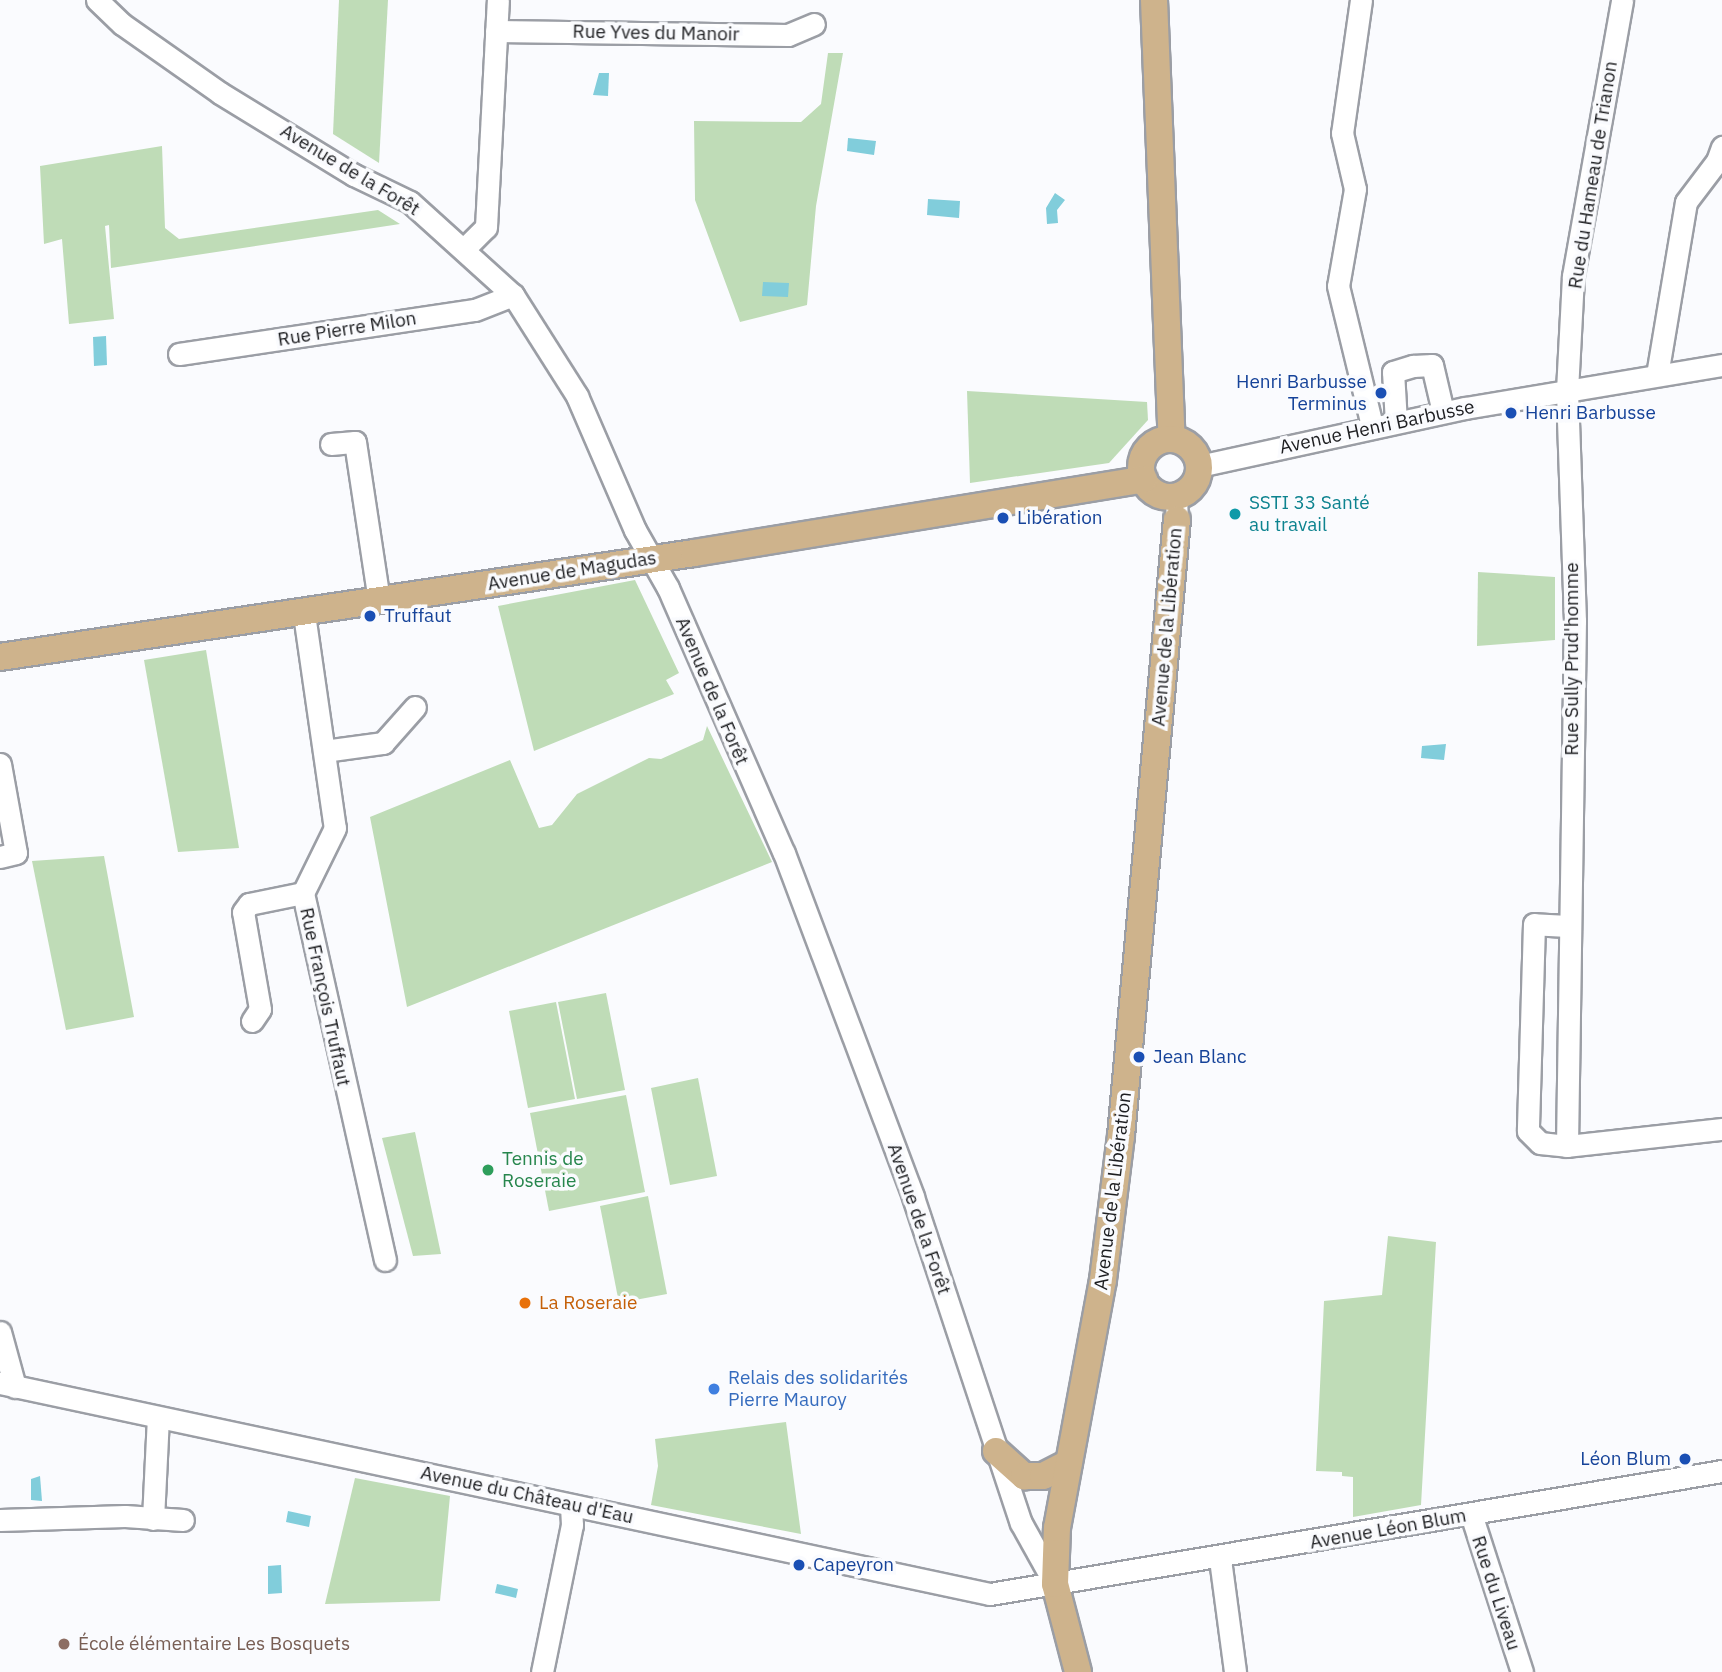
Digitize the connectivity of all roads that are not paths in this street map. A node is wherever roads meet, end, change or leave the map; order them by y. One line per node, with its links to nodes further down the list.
1 (97, 0): 9 (street, Avenue de la Forêt)
2 (498, 0): 7 (street)
3 (1154, 0): 18 (main road)
4 (1362, 0): 17 (street)
5 (1622, 0): 14 (street, Rue du Hameau de Trianon)
6 (814, 24): 7 (street, Rue Yves du Manoir)
7 (496, 31): 9 (street)
8 (1722, 146): 13 (street)
9 (464, 249): 10 (street, Avenue de la Forêt)
10 (513, 295): 11 (street, Rue Pierre Milon); 23 (street, Avenue de la Forêt)
11 (179, 354)
12 (1722, 365): 13 (street, Avenue Henri Barbusse)
13 (1657, 375): 14 (street, Avenue Henri Barbusse)
14 (1567, 391): 15 (street, Avenue Henri Barbusse); 32 (street, Rue Sully Prud'homme)
15 (1443, 412): 16 (street, Avenue Henri Barbusse); 16 (street)
16 (1396, 422): 17 (street, Avenue Henri Barbusse)
17 (1372, 426): 20 (street, Avenue Henri Barbusse)
18 (1172, 439): 20 (main road); 21 (main road)
19 (331, 444): 24 (street)
20 (1199, 467): 22 (main road)
21 (1144, 479): 22 (main road); 23 (main road, Avenue de Magudas)
22 (1177, 508): 41 (main road, Avenue de la Libération)
23 (652, 559): 24 (main road, Avenue de Magudas); 40 (street, Avenue de la Forêt)
24 (379, 601): 25 (main road, Avenue de Magudas)
25 (304, 614): 26 (main road, Avenue de Magudas); 28 (street, Rue François Truffaut)
26 (0, 657)
27 (415, 707): 28 (street)
28 (324, 751): 31 (street, Rue François Truffaut)
29 (0, 764): 30 (street)
30 (0, 857)
31 (303, 893): 33 (street); 36 (street, Rue François Truffaut)
32 (1568, 926): 35 (street, Rue Sully Prud'homme); 35 (street)
33 (252, 1021)
34 (1722, 1129): 35 (street)
35 (1567, 1146)
36 (384, 1261)
37 (0, 1332): 38 (street)
38 (7, 1385): 39 (street, Avenue du Château d'Eau)
39 (158, 1418): 43 (street, Avenue du Château d'Eau); 45 (street)
40 (996, 1451): 41 (main road); 49 (street, Avenue de la Forêt)
41 (1069, 1463): 49 (main road, Avenue de la Libération)
42 (1722, 1471): 44 (street, Avenue Léon Blum)
43 (571, 1506): 49 (street, Avenue du Château d'Eau); 50 (street)
44 (1471, 1514): 48 (street, Avenue Léon Blum); 53 (street, Rue du Liveau)
45 (153, 1519): 46 (street); 47 (street)
46 (0, 1520)
47 (183, 1520)
48 (1220, 1559): 49 (street, Avenue Léon Blum); 52 (street)
49 (1055, 1584): 51 (main road, Avenue de la Libération)
50 (542, 1672)
51 (1078, 1672)
52 (1235, 1672)
53 (1522, 1672)

